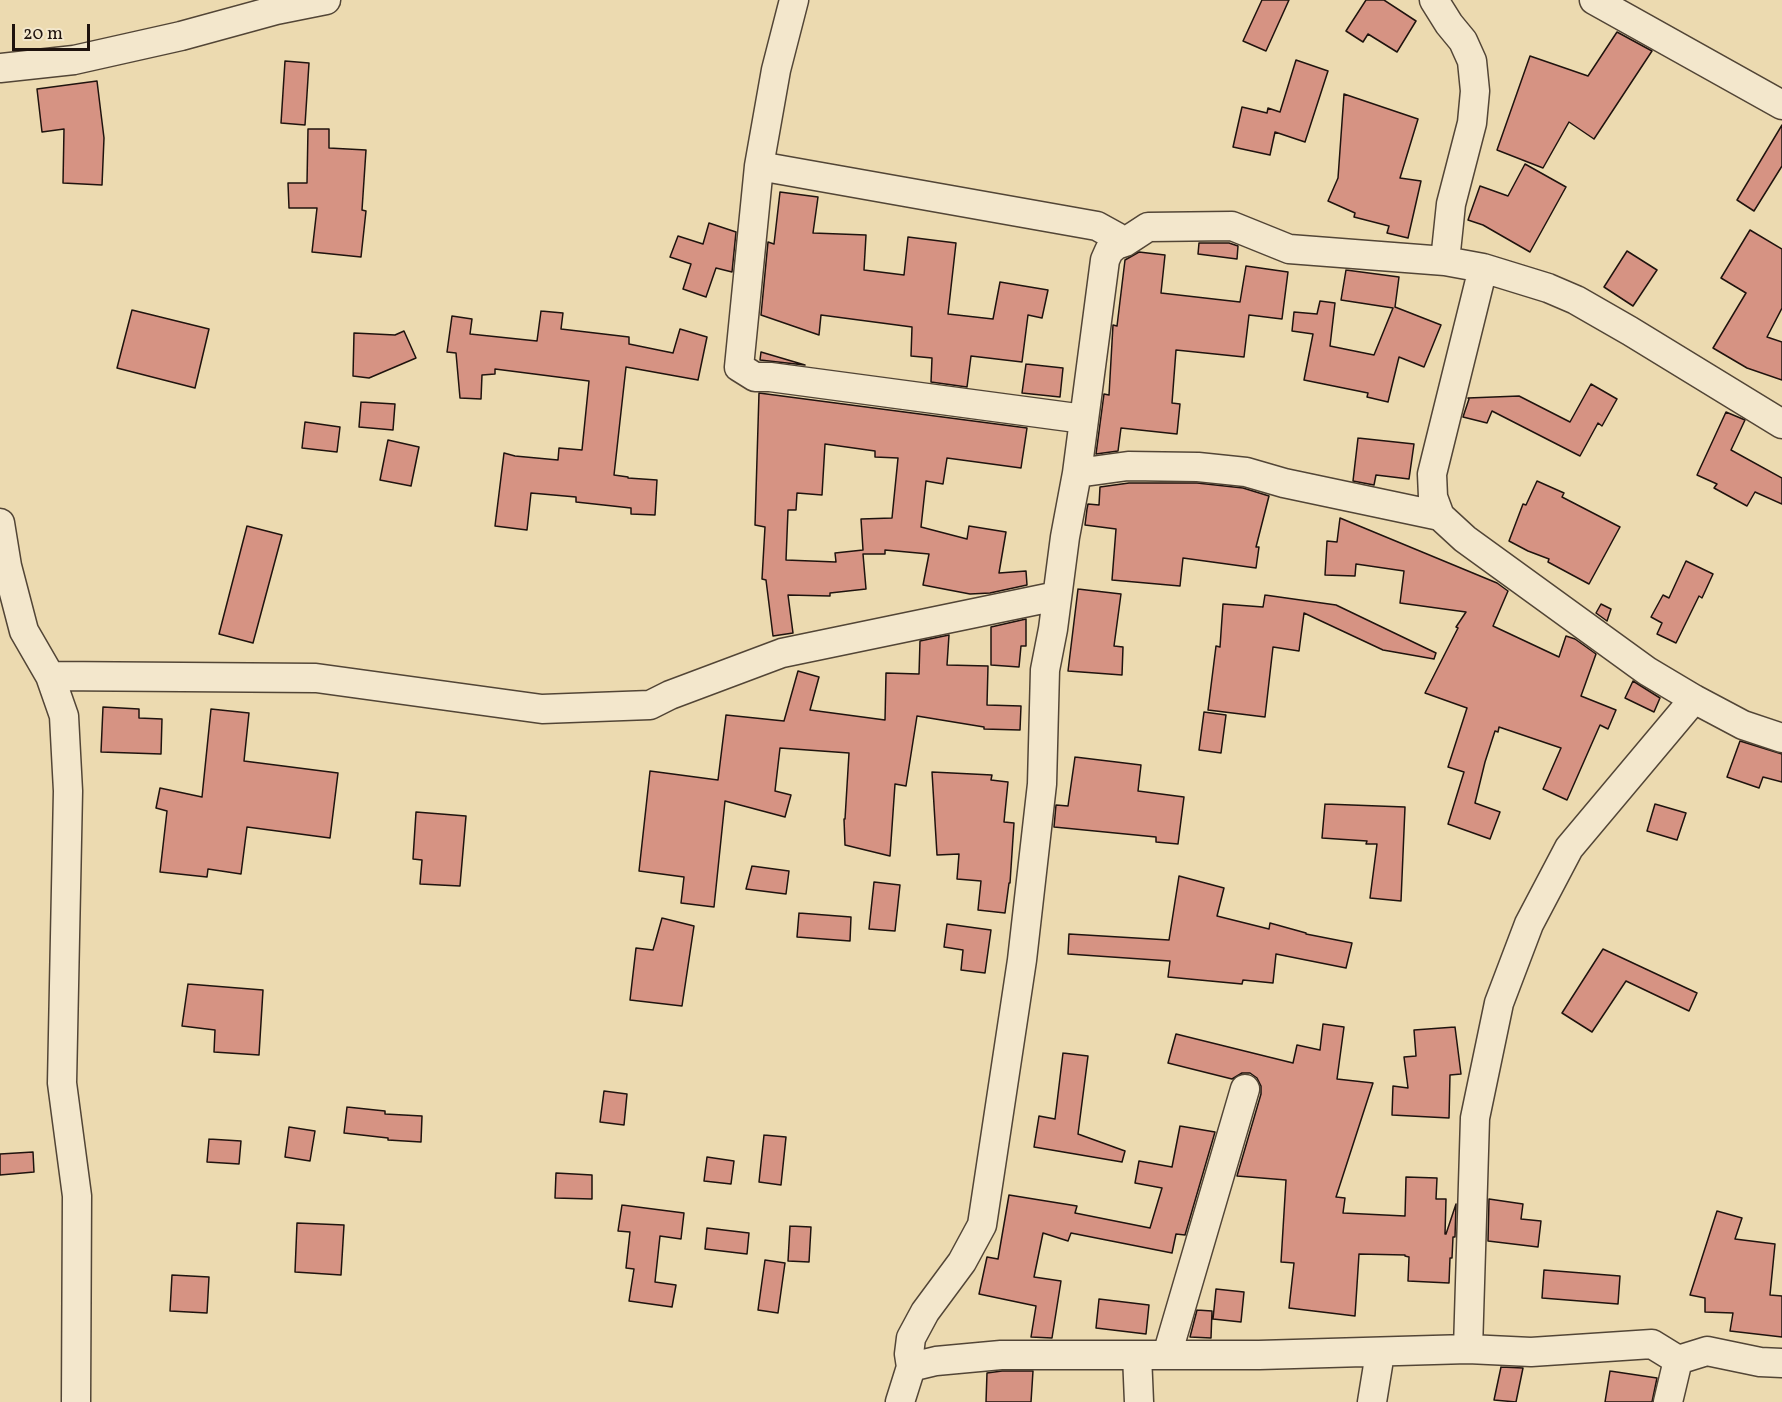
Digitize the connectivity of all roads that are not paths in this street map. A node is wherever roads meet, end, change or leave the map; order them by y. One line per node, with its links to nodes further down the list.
1 (326, 0): 5 (street)
2 (794, 0): 7 (street)
3 (1434, 0): 9 (street)
4 (1594, 0): 6 (street)
5 (0, 68)
6 (1782, 105)
7 (759, 165): 8 (street); 11 (street)
8 (1116, 245): 9 (street); 11 (street)
9 (1445, 261): 10 (street)
10 (1483, 268): 12 (street); 14 (street)
11 (1084, 419): 13 (street)
12 (1782, 424)
13 (1077, 473): 14 (street); 16 (street)
14 (1440, 516): 18 (street)
15 (0, 523): 17 (street)
16 (1057, 596): 17 (street); 27 (street)
17 (50, 676): 28 (street)
18 (1694, 699): 19 (street); 21 (street)
19 (1782, 738)
20 (1245, 1089): 24 (street)
21 (1468, 1349): 22 (street); 25 (street)
22 (1380, 1353): 24 (street); 31 (street)
23 (1137, 1355): 24 (street); 27 (street); 30 (street)
24 (1167, 1355)
25 (1678, 1360): 26 (street); 32 (street)
26 (1782, 1363)
27 (911, 1367): 29 (street)
28 (76, 1402)
29 (900, 1402)
30 (1138, 1402)
31 (1372, 1402)
32 (1668, 1402)

